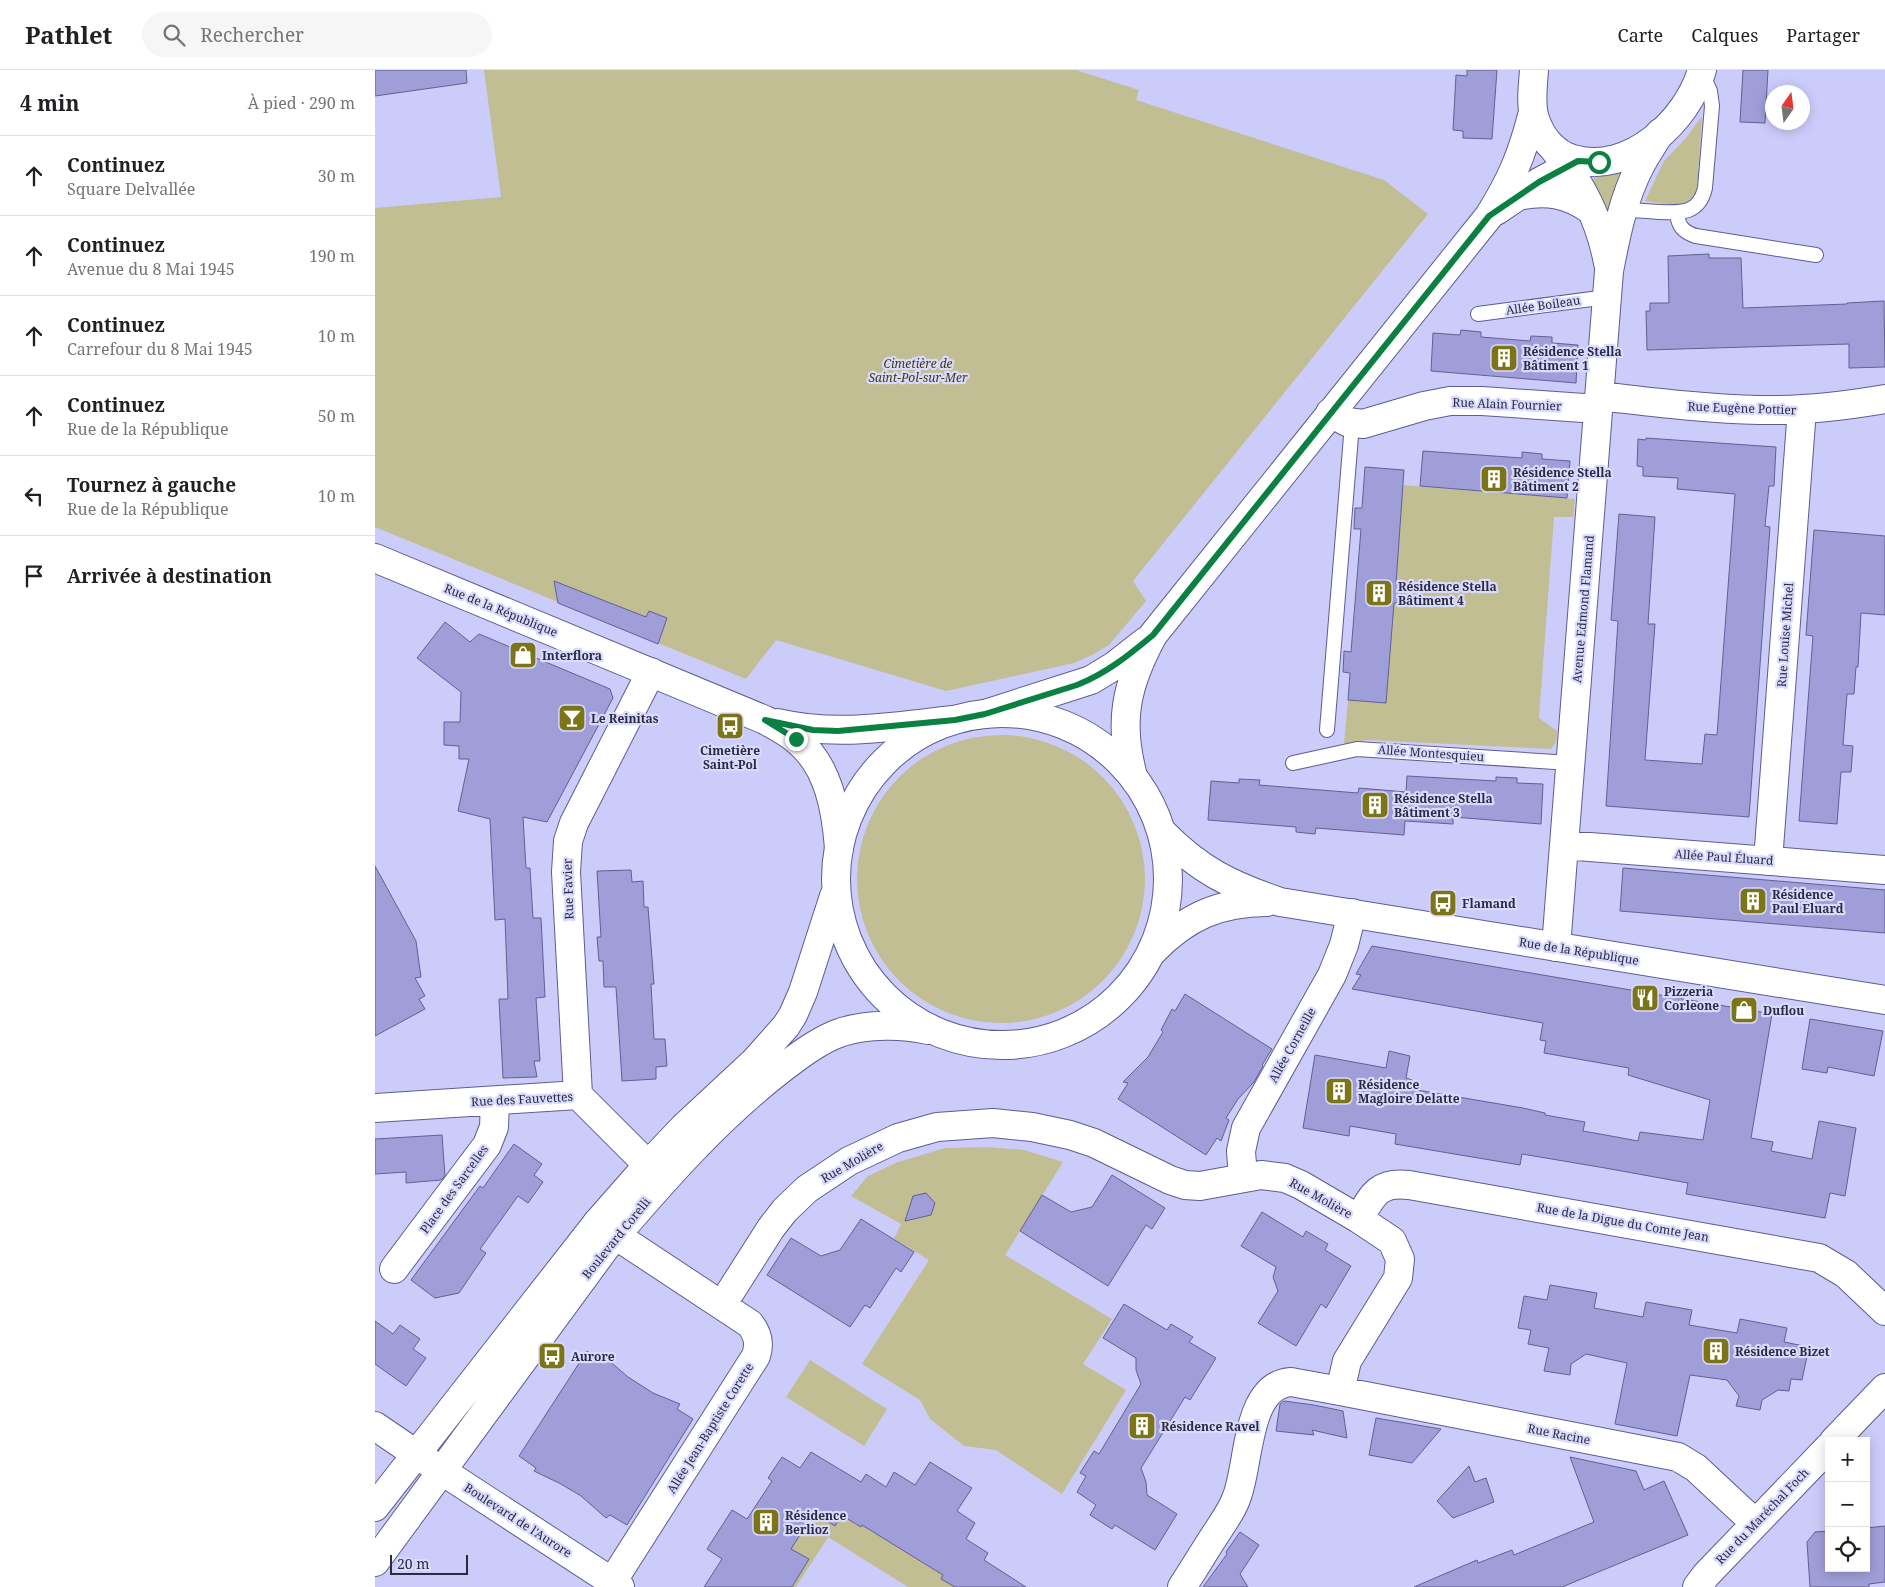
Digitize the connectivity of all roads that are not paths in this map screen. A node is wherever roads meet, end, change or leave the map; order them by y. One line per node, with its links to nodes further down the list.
1 (1534, 70): 4 (street)
2 (1548, 70): 4 (street)
3 (1702, 71): 5 (street); 10 (lane)
4 (1533, 109): 6 (street); 11 (street)
5 (1661, 133): 6 (street); 9 (street)
6 (1567, 158): 7 (street); 8 (street)
7 (1517, 196): 8 (street); 11 (street)
8 (1593, 210): 13 (street)
9 (1623, 210): 10 (lane); 13 (street)
10 (1677, 213): 12 (lane)
11 (1489, 216): 18 (street)
12 (1816, 255)
13 (1608, 284): 14 (lane, Allée Boileau); 16 (street, Avenue Edmond Flamand)
14 (1478, 314)
15 (1885, 399): 17 (street, Rue Eugène Pottier)
16 (1599, 403): 17 (street, Rue Eugène Pottier); 18 (street, Rue Alain Fournier); 27 (street, Avenue Edmond Flamand)
17 (1802, 409): 32 (street, Rue Louise Michel)
18 (1341, 418): 20 (street); 25 (lane)
19 (375, 558): 21 (street, Rue de la République)
20 (1153, 635): 22 (street); 28 (street)
21 (651, 672): 23 (street, Rue de la République); 41 (street, Rue Favier)
22 (985, 714): 24 (street); 28 (street)
23 (765, 720): 24 (street, Rue de la République); 31 (street, Rue de la République)
24 (955, 720): 31 (street)
25 (1327, 730)
26 (1293, 762): 27 (lane, Allée Montesquieu)
27 (1571, 764): 30 (street, Avenue Edmond Flamand)
28 (1133, 776): 29 (street)
29 (1162, 832): 35 (street, Rue de la République); 38 (street)
30 (1564, 845): 32 (street, Allée Paul Éluard); 37 (street, Avenue Edmond Flamand)
31 (839, 848): 34 (street)
32 (1768, 861): 33 (street, Allée Paul Éluard)
33 (1885, 870)
34 (836, 888): 40 (street); 44 (street, Boulevard Corelli)
35 (1280, 902): 36 (street, Rue de la République); 38 (street, Rue de la République)
36 (1352, 913): 37 (street, Rue de la République); 45 (street, Allée Corneille)
37 (1556, 947): 39 (street, Rue de la République)
38 (1153, 950): 40 (street)
39 (1883, 999)
40 (937, 1032): 44 (street, Boulevard Corelli)
41 (577, 1095): 42 (street, Rue des Fauvettes); 44 (street, Rue des Fauvettes)
42 (495, 1101): 43 (street, Rue des Fauvettes); 48 (street, Place des Sarcelles)
43 (375, 1108)
44 (656, 1173): 47 (street, Boulevard Corelli)
45 (1243, 1178): 46 (street, Rue Molière); 49 (street, Rue Molière)
46 (1359, 1219): 50 (street, Rue de la Digue du Comte Jean); 52 (street, Rue Molière)
47 (606, 1229): 49 (street, Allée Jean-Baptiste Corette); 56 (street, Boulevard Corelli); 57 (street, Boulevard Corelli)
48 (394, 1269)
49 (722, 1305): 61 (street, Allée Jean-Baptiste Corette)
50 (1885, 1311)
51 (1885, 1388): 54 (street)
52 (1340, 1391): 59 (street, Rue Racine); 62 (street)
53 (375, 1426): 56 (street, Boulevard de l'Aurore)
54 (1838, 1437)
55 (1825, 1451): 59 (street, Rue du Maréchal Foch)
56 (416, 1454): 57 (street, Boulevard de l'Aurore); 58 (street, Boulevard Corelli)
57 (443, 1472): 60 (street, Boulevard Corelli); 61 (street, Boulevard de l'Aurore)
58 (375, 1507)
59 (1755, 1523): 63 (street, Rue du Maréchal Foch)
60 (375, 1562)
61 (616, 1584)
62 (1182, 1587)
63 (1697, 1587)

